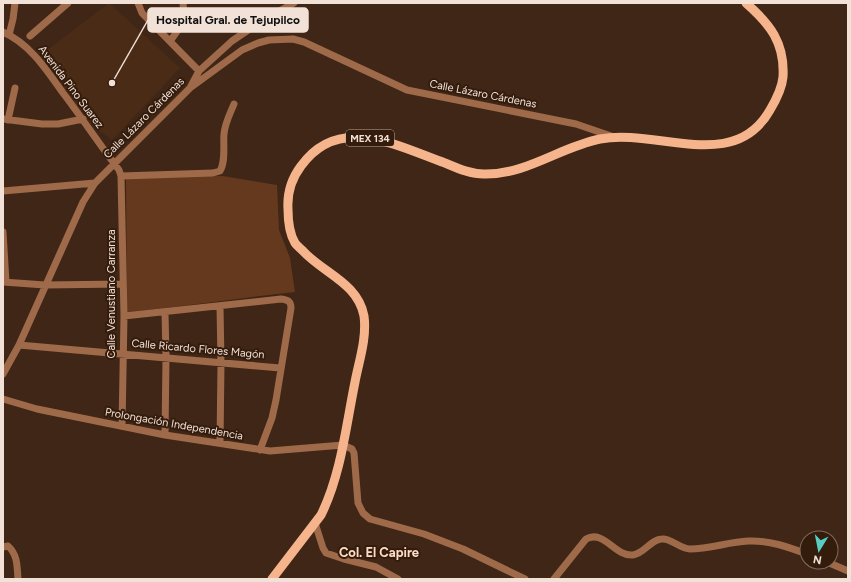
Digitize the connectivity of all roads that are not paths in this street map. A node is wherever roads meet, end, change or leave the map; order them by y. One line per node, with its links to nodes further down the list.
1 (15, 3): 7 (street)
2 (68, 3): 8 (street)
3 (138, 3): 9 (street)
4 (183, 3): 9 (street)
5 (294, 3): 10 (street)
6 (746, 3): 16 (main road, MEX 134)
7 (6, 33): 15 (street, Avenida Pino Suarez)
8 (30, 36)
9 (170, 41): 10 (street)
10 (199, 71): 12 (street)
11 (15, 88): 14 (street)
12 (190, 88): 16 (street, Calle Lázaro Cárdenas); 17 (street, Calle Lázaro Cárdenas)
13 (234, 104): 18 (street)
14 (5, 119): 15 (street)
15 (83, 119): 17 (street, Avenida Pino Suarez)
16 (614, 137): 38 (main road, MEX 134)
17 (114, 164): 18 (street); 19 (street, Calle Lázaro Cárdenas)
18 (122, 176): 23 (street, Calle Venustiano Carranza)
19 (95, 183): 20 (street); 24 (street, Calle Lázaro Cárdenas)
20 (3, 191)
21 (3, 232): 22 (street)
22 (4, 282): 24 (street)
23 (123, 284): 24 (street); 27 (street, Calle Venustiano Carranza)
24 (45, 285): 28 (street, Calle Lázaro Cárdenas)
25 (220, 306): 26 (street); 31 (street); 32 (street)
26 (165, 312): 27 (street); 30 (street)
27 (124, 316): 29 (street, Calle Venustiano Carranza)
28 (19, 345): 29 (street, Calle Ricardo Flores Magón); 33 (street, Calle Lázaro Cárdenas)
29 (123, 354): 30 (street, Calle Ricardo Flores Magón); 35 (street, Calle Venustiano Carranza)
30 (166, 358): 31 (street, Calle Ricardo Flores Magón); 36 (street)
31 (221, 363): 32 (street, Calle Ricardo Flores Magón); 37 (street)
32 (280, 368): 39 (street)
33 (3, 374)
34 (3, 399): 35 (street, Prolongación Independencia)
35 (122, 426): 36 (street, Prolongación Independencia)
36 (165, 435): 37 (street, Prolongación Independencia)
37 (220, 443): 39 (street, Prolongación Independencia)
38 (343, 445): 39 (street, Prolongación Independencia); 40 (main road, MEX 134); 46 (street)
39 (260, 450)
40 (315, 523): 44 (main road, MEX 134); 45 (street)
41 (3, 547): 43 (street)
42 (799, 551): 47 (street)
43 (18, 579)
44 (272, 579)
45 (398, 579)
46 (525, 579)
47 (554, 579)

